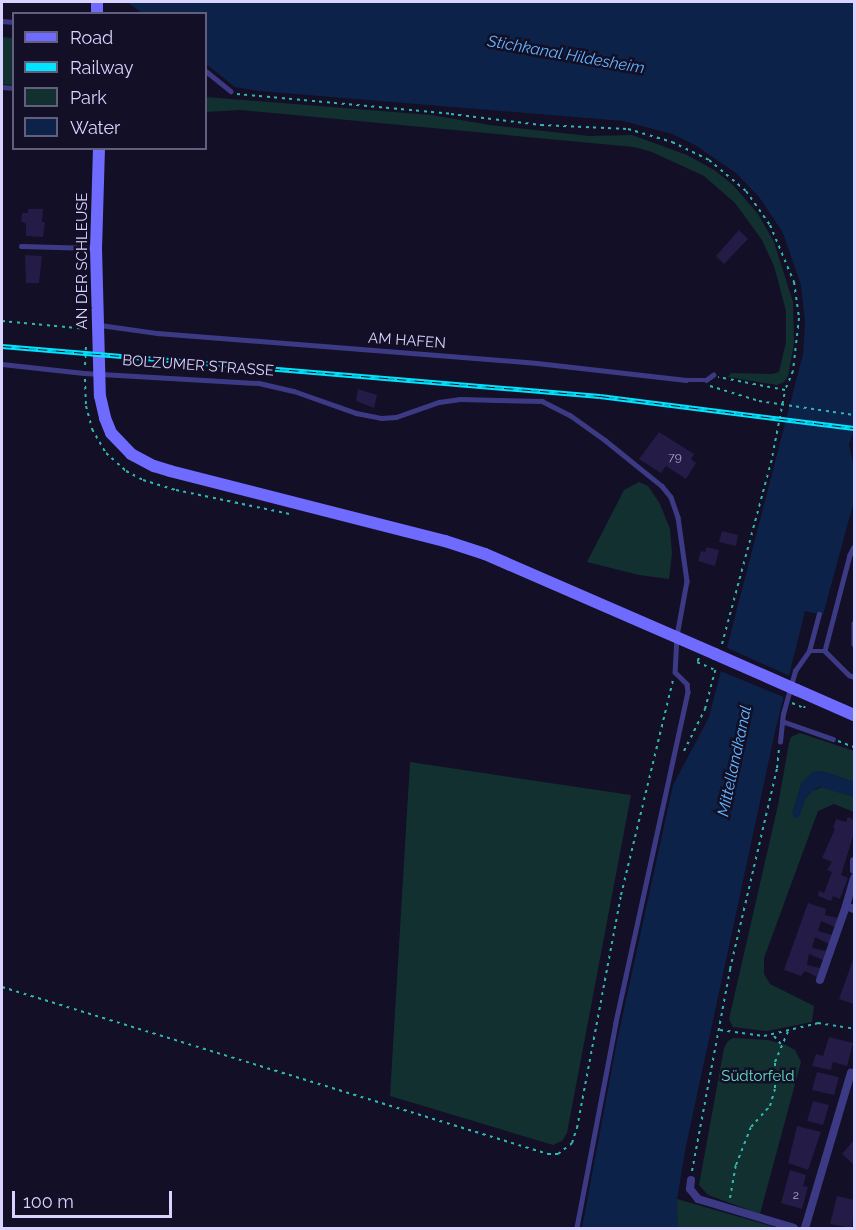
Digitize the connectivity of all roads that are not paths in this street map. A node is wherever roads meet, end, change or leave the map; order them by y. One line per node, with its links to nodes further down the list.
1 (207, 72): 2 (lane)
2 (231, 91)
3 (99, 150): 5 (main road, AN DER SCHLEUSE)
4 (21, 246): 5 (lane)
5 (96, 248): 6 (main road, AN DER SCHLEUSE)
6 (98, 327): 8 (main road, AN DER SCHLEUSE); 9 (lane, AM HAFEN)
7 (2, 364): 8 (lane, BOLZUMER STRASSE)
8 (99, 374): 13 (main road); 13 (lane, BOLZUMER STRASSE)
9 (713, 375)
10 (855, 547): 16 (lane)
11 (819, 614): 15 (lane)
12 (855, 623): 14 (lane)
13 (677, 636): 18 (main road, bridge); 30 (lane, BOLZUMER STRASSE)
14 (855, 644)
15 (809, 651): 16 (lane); 19 (lane)
16 (825, 651): 17 (lane)
17 (855, 677)
18 (855, 715)
19 (782, 721): 20 (lane); 21 (lane)
20 (833, 739)
21 (780, 742)
22 (855, 861): 23 (street)
23 (855, 870)
24 (855, 878): 25 (street)
25 (846, 906): 26 (street); 27 (street)
26 (855, 909)
27 (820, 980)
28 (851, 1073): 32 (street)
29 (691, 1180): 31 (street)
30 (577, 1228)
31 (794, 1228)
32 (805, 1228)

